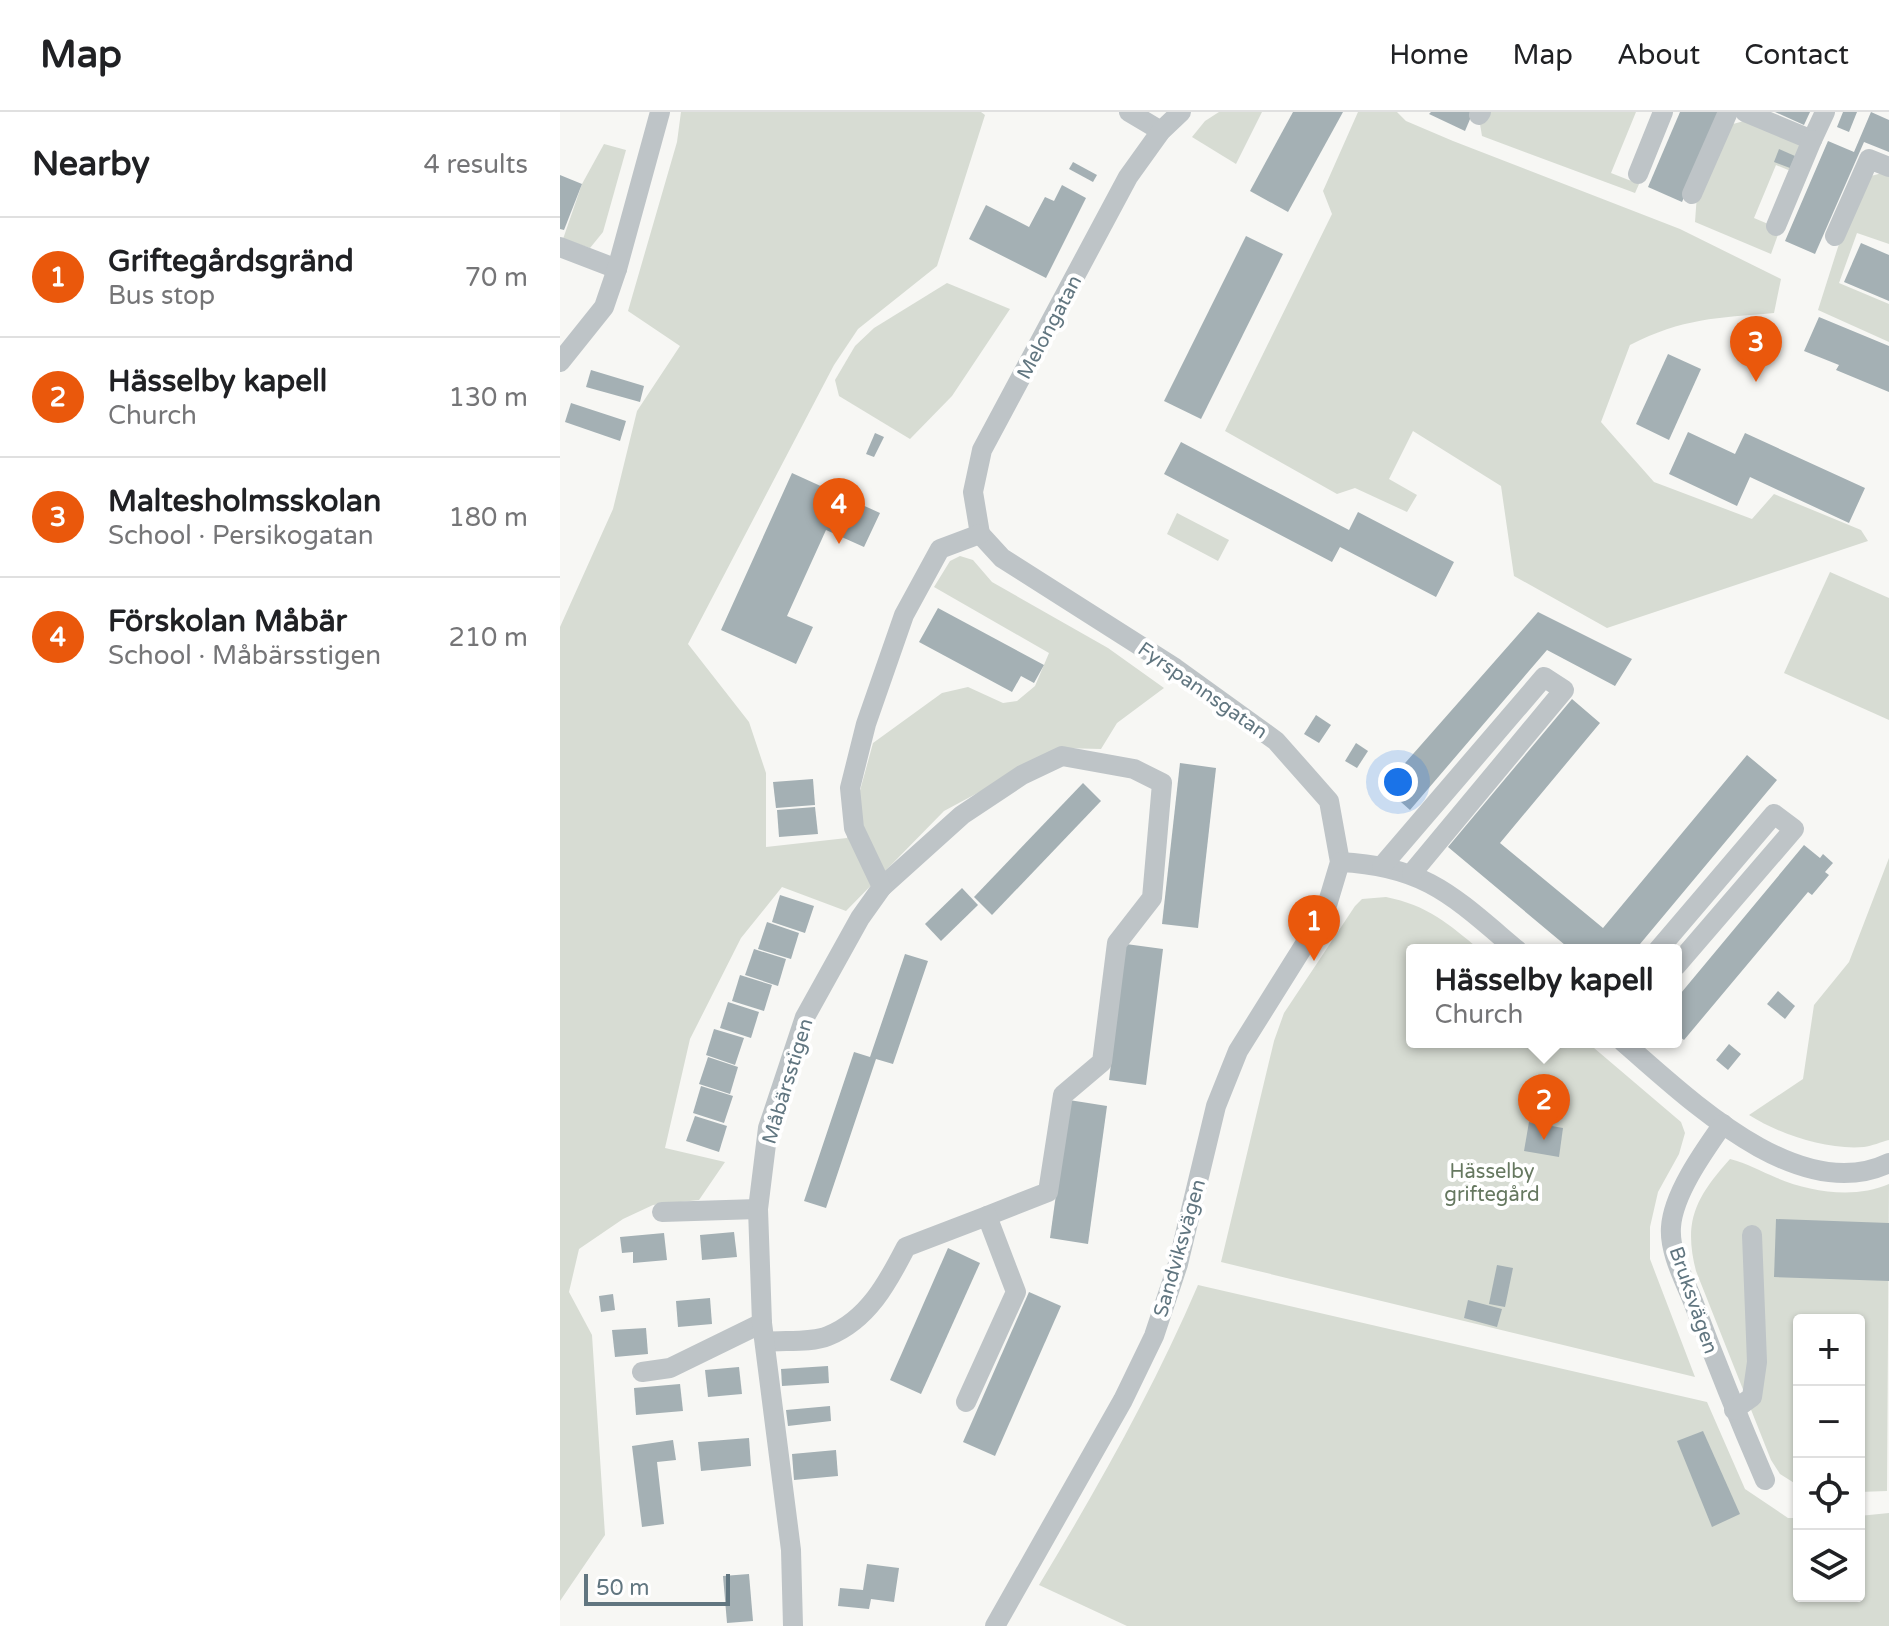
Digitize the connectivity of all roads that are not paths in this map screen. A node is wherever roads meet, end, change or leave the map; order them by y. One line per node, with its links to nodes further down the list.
1 (660, 112): 16 (street)
2 (1129, 112): 8 (street)
3 (1181, 112): 8 (street, Melongatan)
4 (1663, 112): 11 (street)
5 (1728, 112): 12 (street)
6 (1745, 112): 9 (street)
7 (1825, 112): 9 (street)
8 (1161, 131): 18 (street, Melongatan)
9 (1812, 140): 13 (street)
10 (1889, 167): 14 (street)
11 (1638, 174)
12 (1692, 194)
13 (1776, 226)
14 (1835, 236)
15 (560, 247): 16 (street)
16 (617, 269): 17 (street)
17 (560, 362)
18 (980, 534): 19 (street, Fyrspannsgatan); 22 (street)
19 (1340, 862): 20 (street); 39 (street, Sandviksvägen)
20 (1382, 866): 21 (street); 21 (street)
21 (1412, 873): 23 (street)
22 (882, 887): 29 (street, Måbärsstigen); 31 (street, Måbärsstigen)
23 (1510, 944)
24 (1663, 944): 25 (street)
25 (1682, 959)
26 (1630, 1048): 27 (street)
27 (1723, 1124): 28 (street); 36 (street, Bruksvägen)
28 (1889, 1163)
29 (758, 1209): 30 (street); 33 (street, Måbärsstigen)
30 (662, 1212)
31 (987, 1216): 33 (street, Måbärsstigen); 35 (street)
32 (1752, 1235): 36 (street)
33 (764, 1333): 34 (street); 38 (street, Måbärsstigen)
34 (642, 1372)
35 (966, 1402)
36 (1734, 1410): 37 (street, Bruksvägen)
37 (1765, 1480)
38 (793, 1626)
39 (995, 1626)

